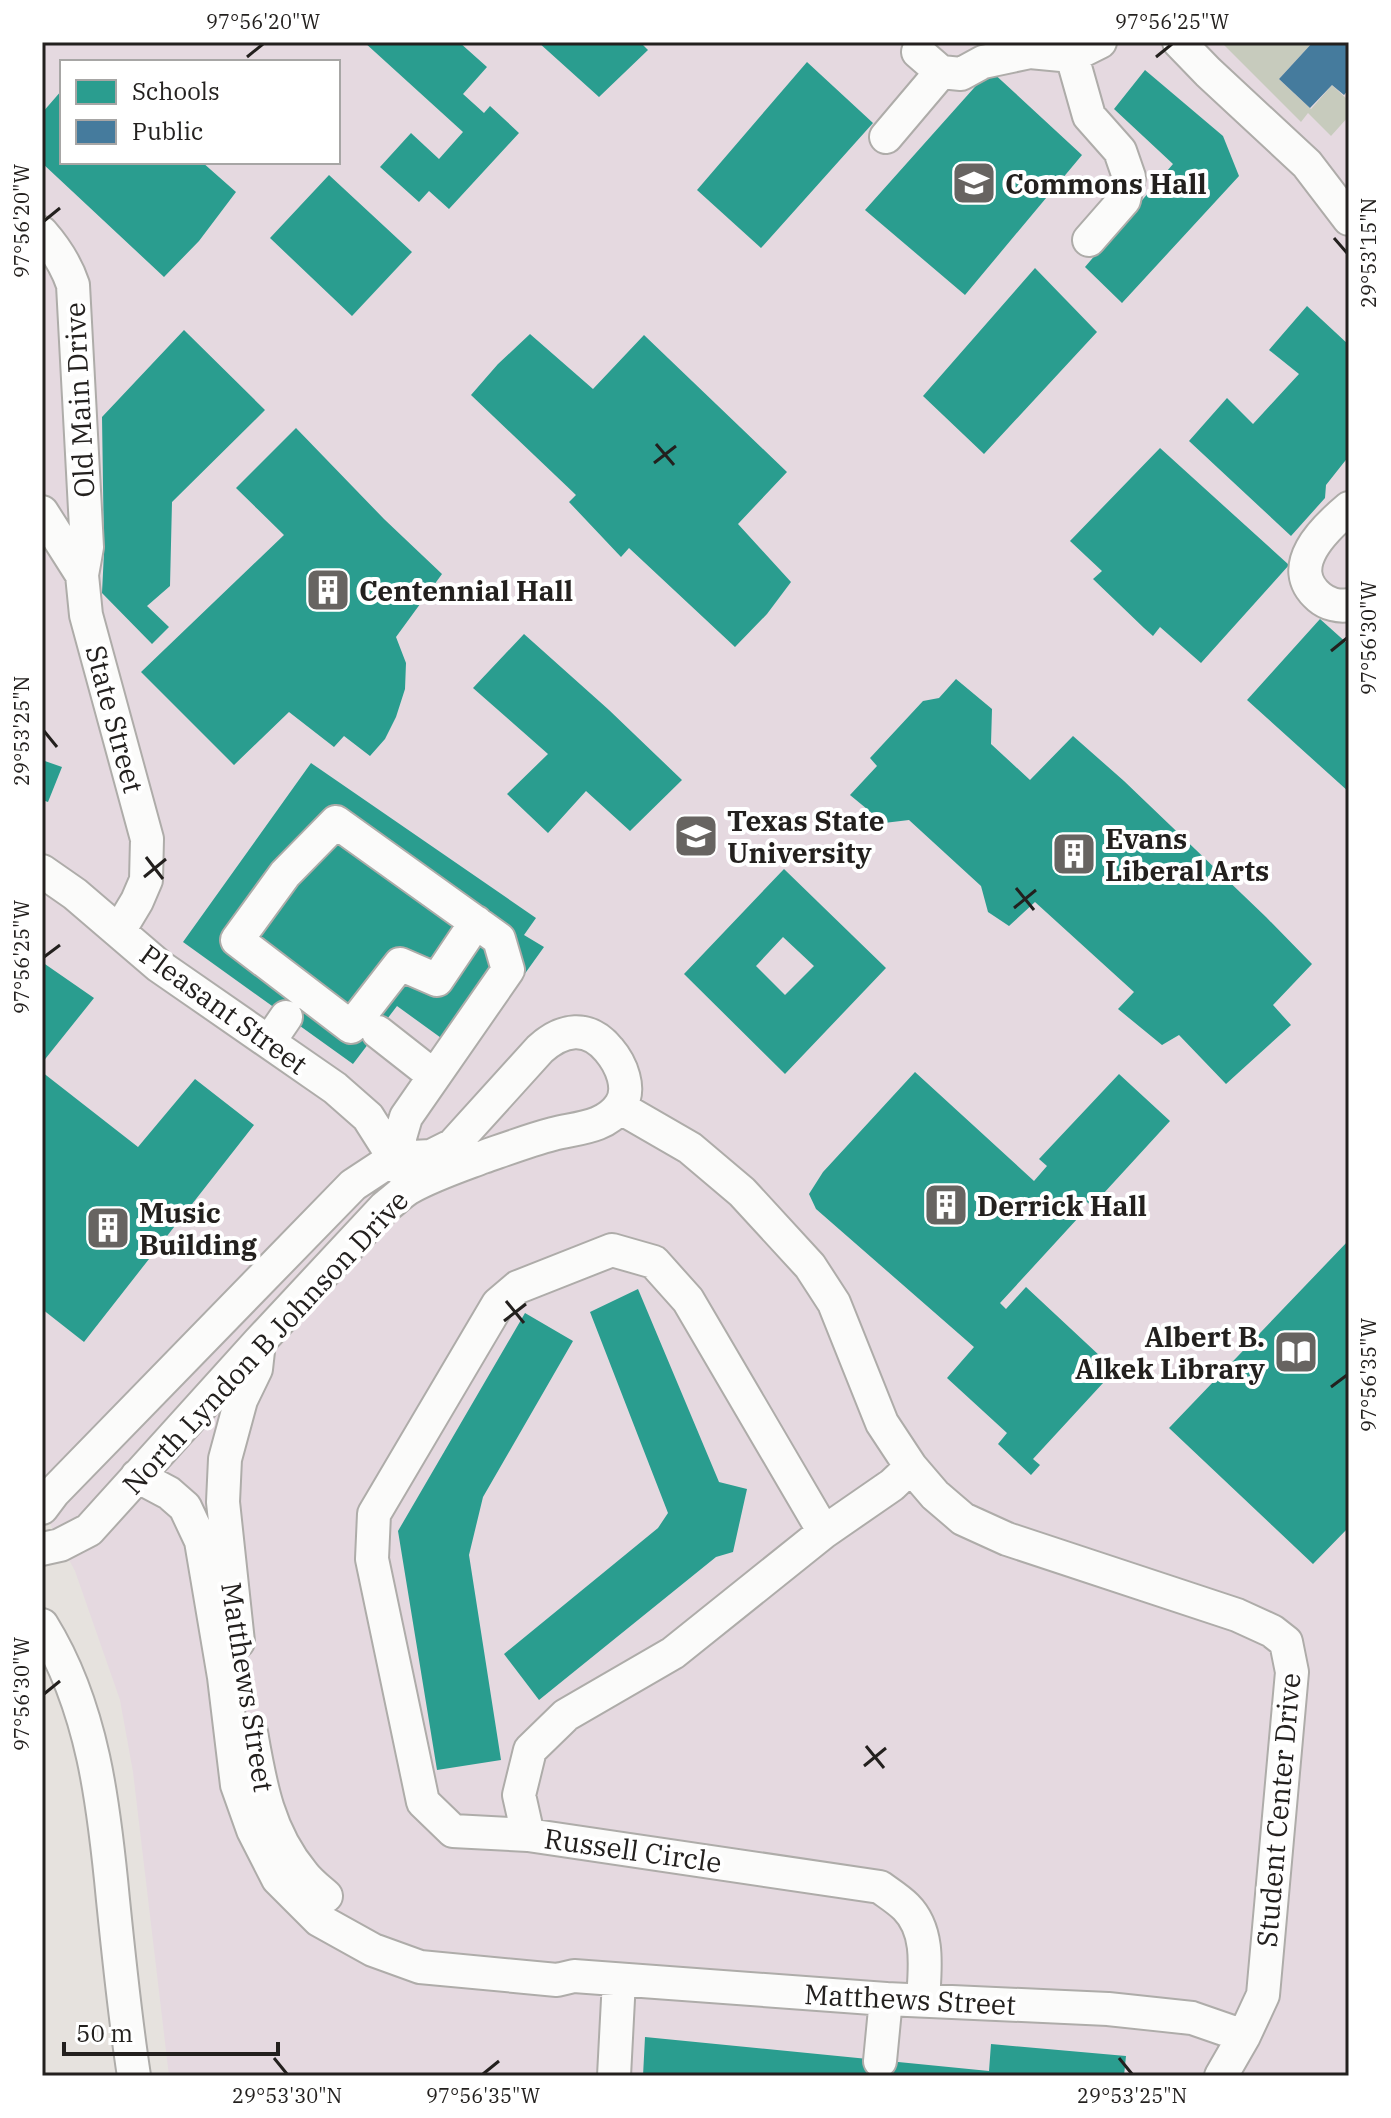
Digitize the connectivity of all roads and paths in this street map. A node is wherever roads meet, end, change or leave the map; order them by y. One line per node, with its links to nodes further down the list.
1 (1179, 42): 4 (street)
2 (1086, 49): 3 (street); 7 (street)
3 (886, 137)
4 (1339, 184): 5 (street)
5 (1349, 219)
6 (42, 233): 10 (street, Old Main Drive)
7 (1089, 240)
8 (1349, 508): 11 (street)
9 (42, 512): 10 (street, State Street)
10 (82, 575): 14 (street, State Street)
11 (1349, 605)
12 (42, 871): 14 (street, Pleasant Street)
13 (476, 922): 13 (street); 16 (street)
14 (119, 931): 18 (street, Pleasant Street)
15 (378, 1032): 16 (street)
16 (434, 1076): 18 (street)
17 (619, 1107): 18 (street, North Lyndon B Johnson Drive); 19 (street, North Lyndon B Johnson Drive); 23 (street, Student Center Drive)
18 (394, 1158): 19 (street, Pleasant Street); 21 (street, North Lyndon B Johnson Drive)
19 (408, 1189): 20 (street, North Lyndon B Johnson Drive)
20 (259, 1342): 22 (street, North Lyndon B Johnson Drive); 30 (street, Matthews Street)
21 (156, 1387): 22 (street); 25 (street, North Lyndon B Johnson Drive)
22 (190, 1420): 24 (street, North Lyndon B Johnson Drive)
23 (911, 1467): 26 (street, Russell Circle); 34 (street, Student Center Drive)
24 (137, 1476): 27 (street, North Lyndon B Johnson Drive); 30 (street, Matthews Street)
25 (42, 1508)
26 (824, 1532): 29 (street, Russell Circle); 29 (street)
27 (42, 1549)
28 (42, 1625): 36 (street)
29 (528, 1835): 33 (street, Russell Circle)
30 (574, 1976): 31 (street, Matthews Street)
31 (619, 1980): 32 (street, Matthews Street); 37 (street)
32 (886, 1999): 33 (street, Matthews Street); 35 (street)
33 (923, 2000): 34 (street, Matthews Street)
34 (1244, 2036): 38 (street, Student Center Drive)
35 (880, 2061)
36 (134, 2076)
37 (614, 2076)
38 (1221, 2076)

